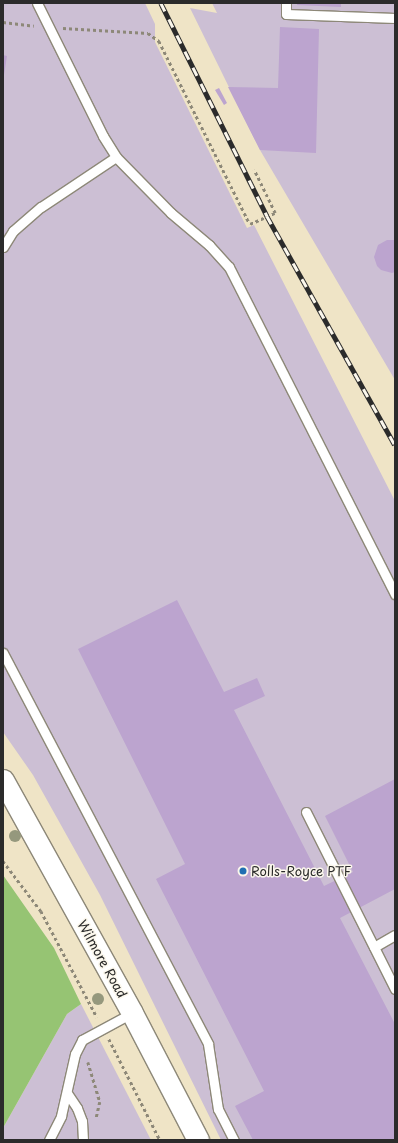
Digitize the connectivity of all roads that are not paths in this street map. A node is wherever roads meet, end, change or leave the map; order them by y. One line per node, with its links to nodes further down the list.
1 (37, 3): 4 (lane)
2 (286, 3): 3 (lane)
3 (395, 18)
4 (116, 157): 5 (lane); 6 (lane)
5 (3, 246)
6 (395, 594)
7 (3, 653): 18 (lane)
8 (3, 780): 13 (street, Wilmore Road)
9 (306, 812): 11 (lane)
10 (395, 935): 11 (lane)
11 (374, 947): 12 (lane)
12 (395, 989)
13 (132, 1013): 14 (lane); 17 (street, Wilmore Road)
14 (67, 1093): 15 (lane); 16 (lane)
15 (49, 1140)
16 (83, 1140)
17 (198, 1140)
18 (234, 1140)

